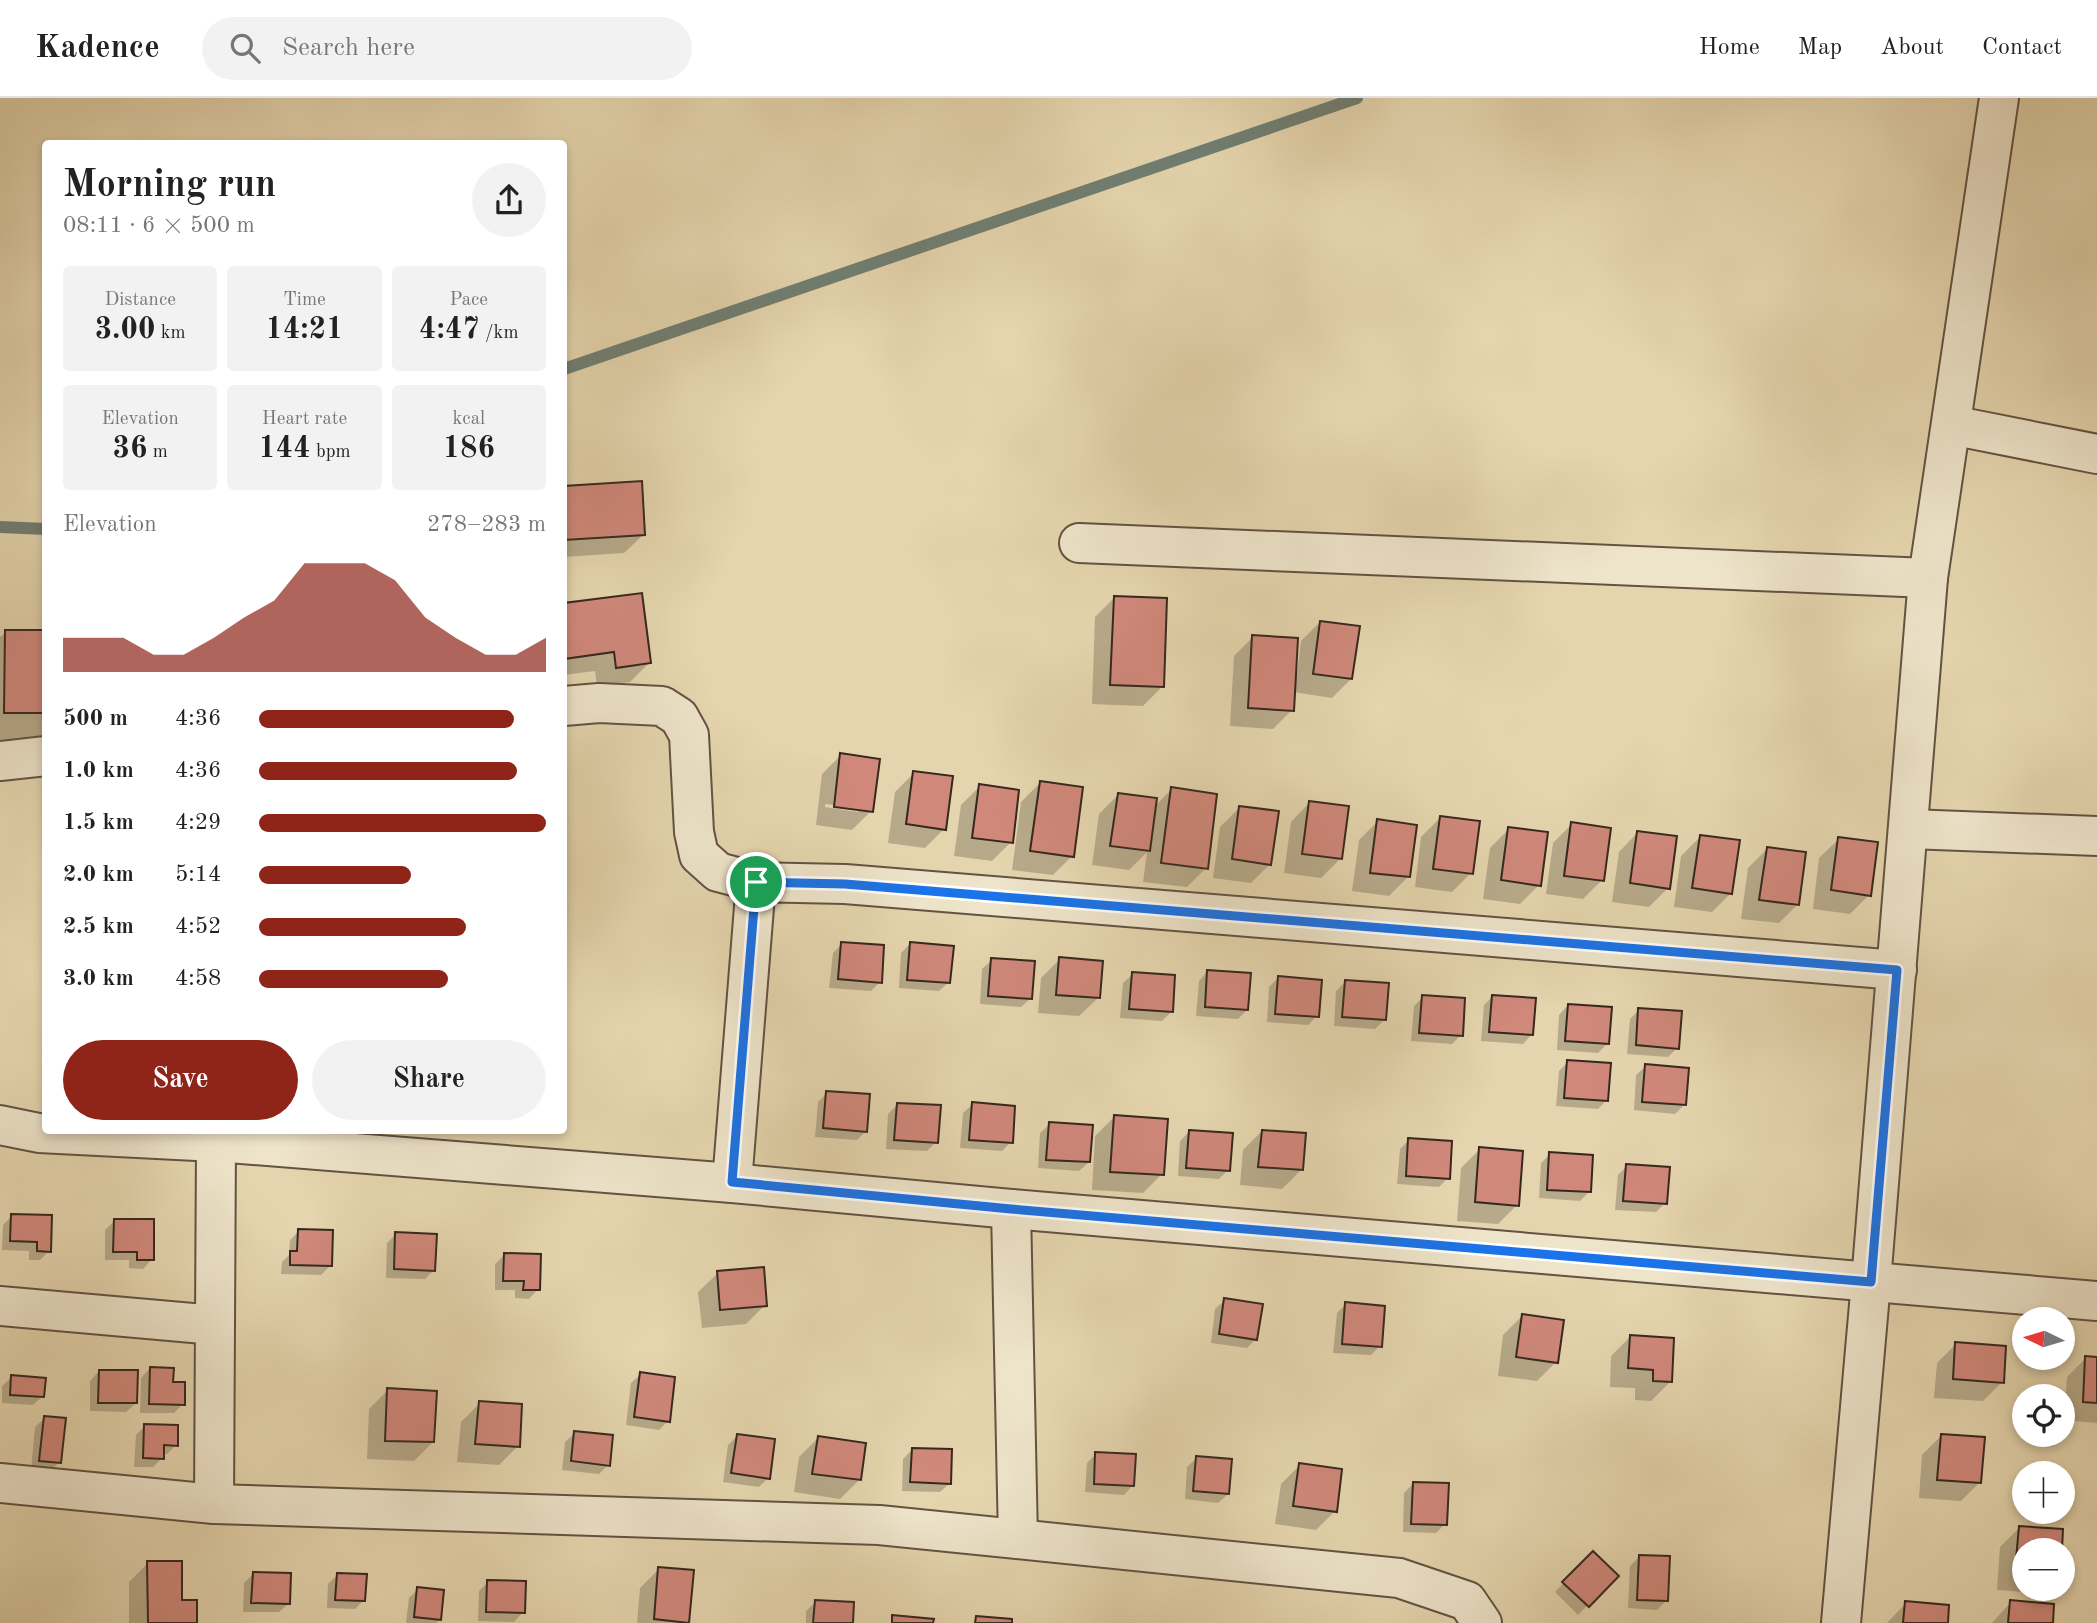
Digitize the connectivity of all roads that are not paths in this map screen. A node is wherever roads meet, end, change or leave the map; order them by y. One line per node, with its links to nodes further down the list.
1 (1999, 98): 2 (street)
2 (1951, 425): 3 (street); 5 (street)
3 (2097, 454)
4 (1079, 543): 5 (street)
5 (1928, 578): 9 (street)
6 (567, 706): 11 (street)
7 (42, 756): 8 (street)
8 (0, 761)
9 (1909, 829): 10 (street); 12 (street)
10 (2097, 836)
11 (756, 882): 12 (street); 17 (street)
12 (1897, 970): 19 (street)
13 (0, 1125): 14 (street)
14 (42, 1133)
15 (59, 1134): 16 (street)
16 (216, 1142): 17 (street); 22 (street)
17 (732, 1182): 18 (street)
18 (1011, 1209): 19 (street); 25 (street)
19 (1871, 1282): 20 (street); 27 (street)
20 (2097, 1301)
21 (0, 1306): 22 (street)
22 (215, 1325): 24 (street)
23 (0, 1483): 24 (street)
24 (214, 1504): 25 (street)
25 (1018, 1539): 26 (street)
26 (1482, 1623)
27 (1841, 1623)

